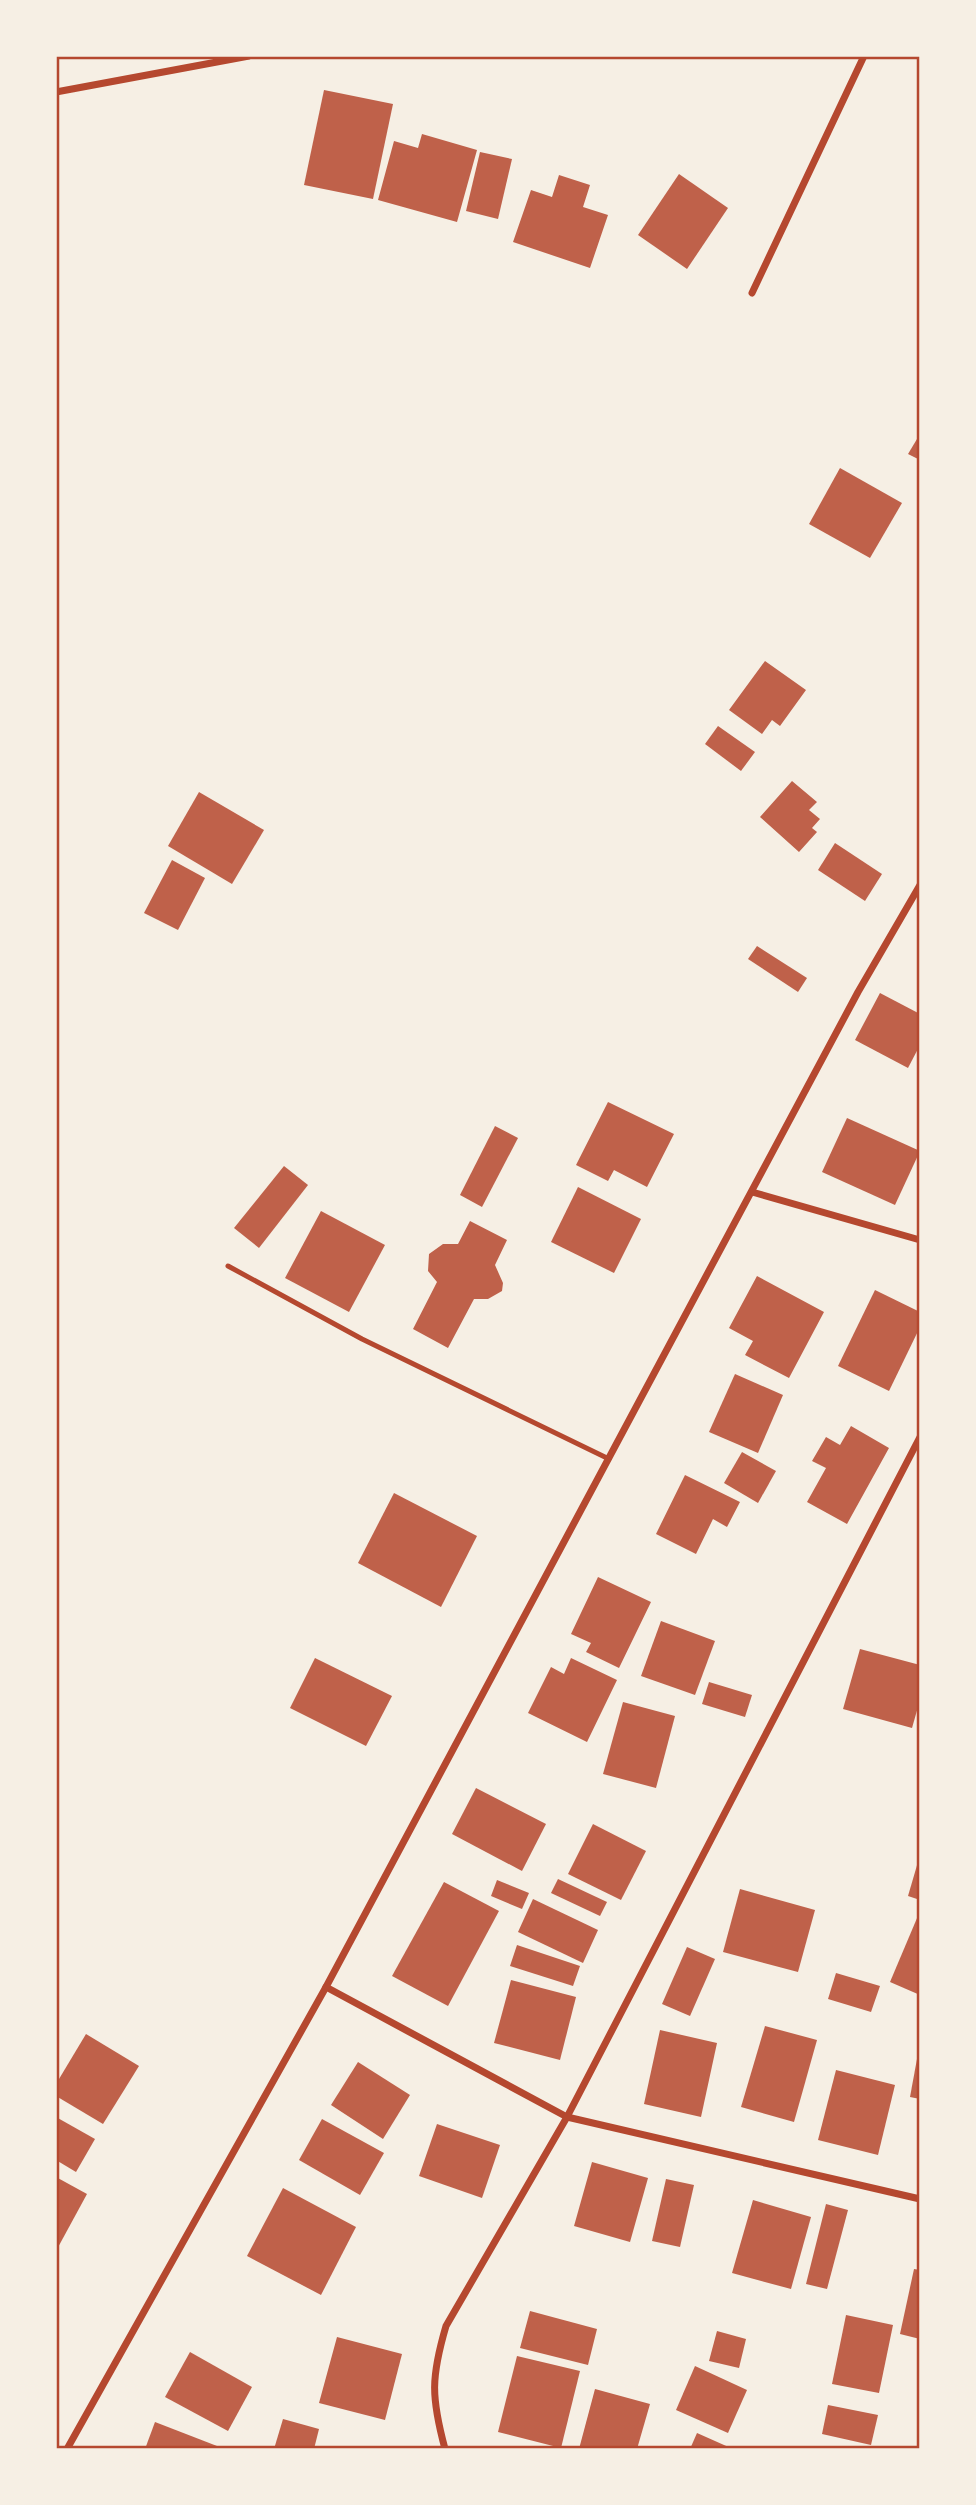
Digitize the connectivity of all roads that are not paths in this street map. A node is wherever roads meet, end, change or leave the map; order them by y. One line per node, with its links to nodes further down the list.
1 (249, 56): 3 (street)
2 (864, 56): 4 (street)
3 (56, 92)
4 (752, 293)
5 (920, 885): 6 (street)
6 (752, 1192): 7 (street); 10 (street)
7 (920, 1240)
8 (228, 1266): 10 (lane)
9 (920, 1437): 12 (street)
10 (609, 1459): 11 (street)
11 (326, 1987): 12 (street); 14 (street)
12 (567, 2118): 13 (street); 15 (street)
13 (920, 2199)
14 (67, 2449)
15 (445, 2449)

